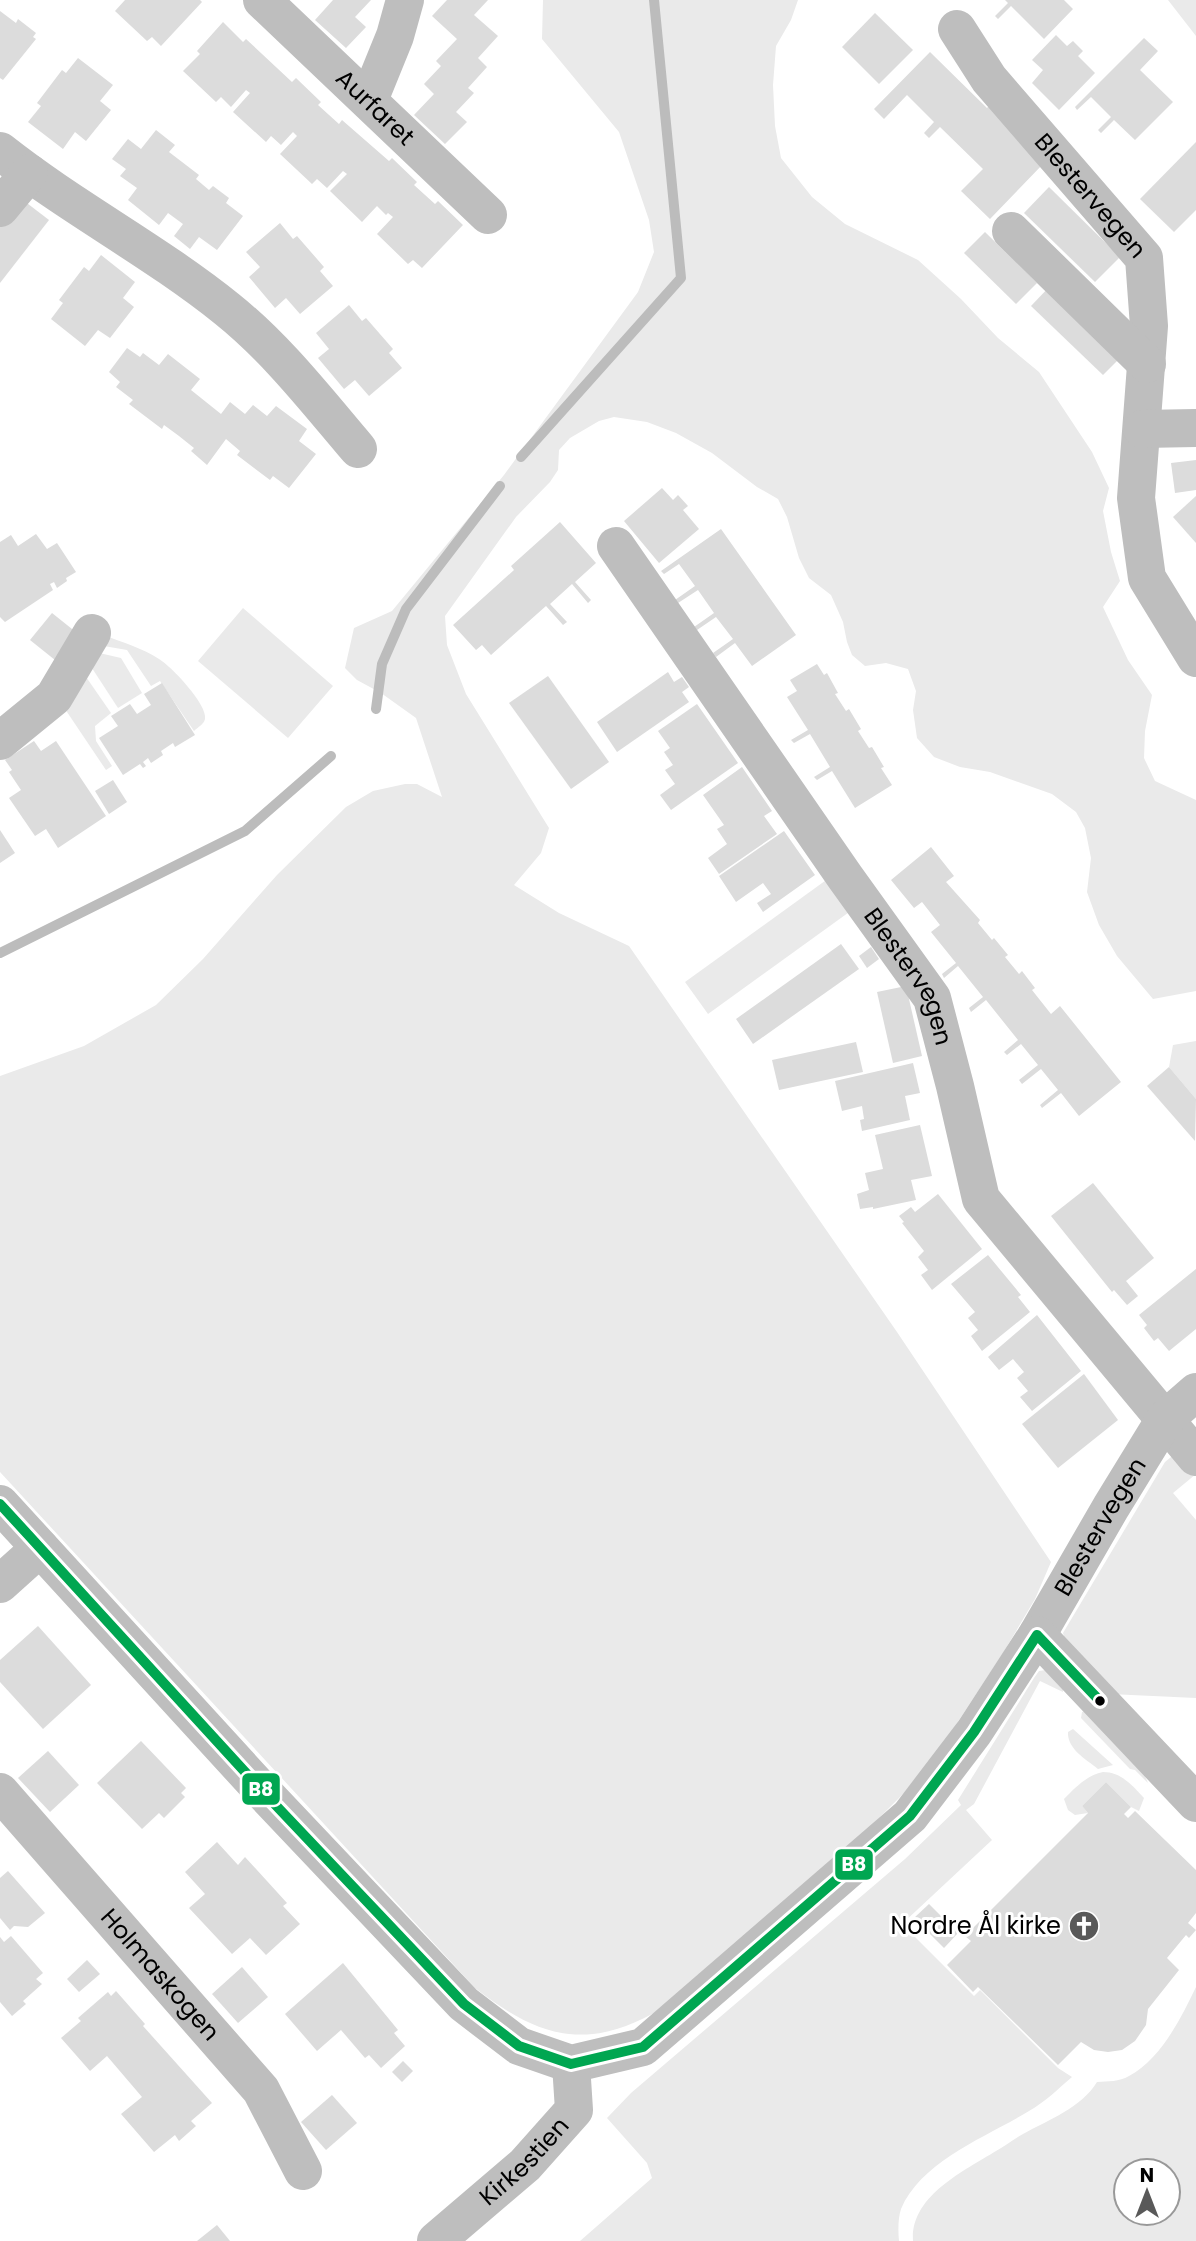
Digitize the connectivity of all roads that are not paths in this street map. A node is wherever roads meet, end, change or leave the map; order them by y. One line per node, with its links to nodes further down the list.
1 (262, 0): 4 (street, Aurfaret)
2 (405, 0): 4 (street)
3 (957, 29): 9 (street, Blestervegen)
4 (369, 100): 7 (street, Aurfaret)
5 (14, 162): 6 (street); 12 (street)
6 (0, 208)
7 (488, 215)
8 (1011, 231): 9 (street)
9 (1147, 364): 11 (street, Blestervegen)
10 (1196, 428): 11 (street)
11 (1142, 429): 15 (street, Blestervegen)
12 (359, 449)
13 (616, 545): 18 (street, Blestervegen)
14 (92, 634): 16 (street)
15 (1196, 658)
16 (0, 741)
17 (1196, 1392): 18 (street, Blestervegen)
18 (1165, 1419): 19 (street); 23 (street, Blestervegen)
19 (1196, 1457)
20 (0, 1504): 21 (street)
21 (40, 1548): 22 (street); 26 (street)
22 (0, 1584)
23 (1037, 1635): 25 (street); 26 (street, Blestervegen)
24 (0, 1792): 27 (street, Holmaskogen)
25 (1196, 1803)
26 (571, 2064): 28 (street, Kirkestien)
27 (303, 2171)
28 (436, 2241)

